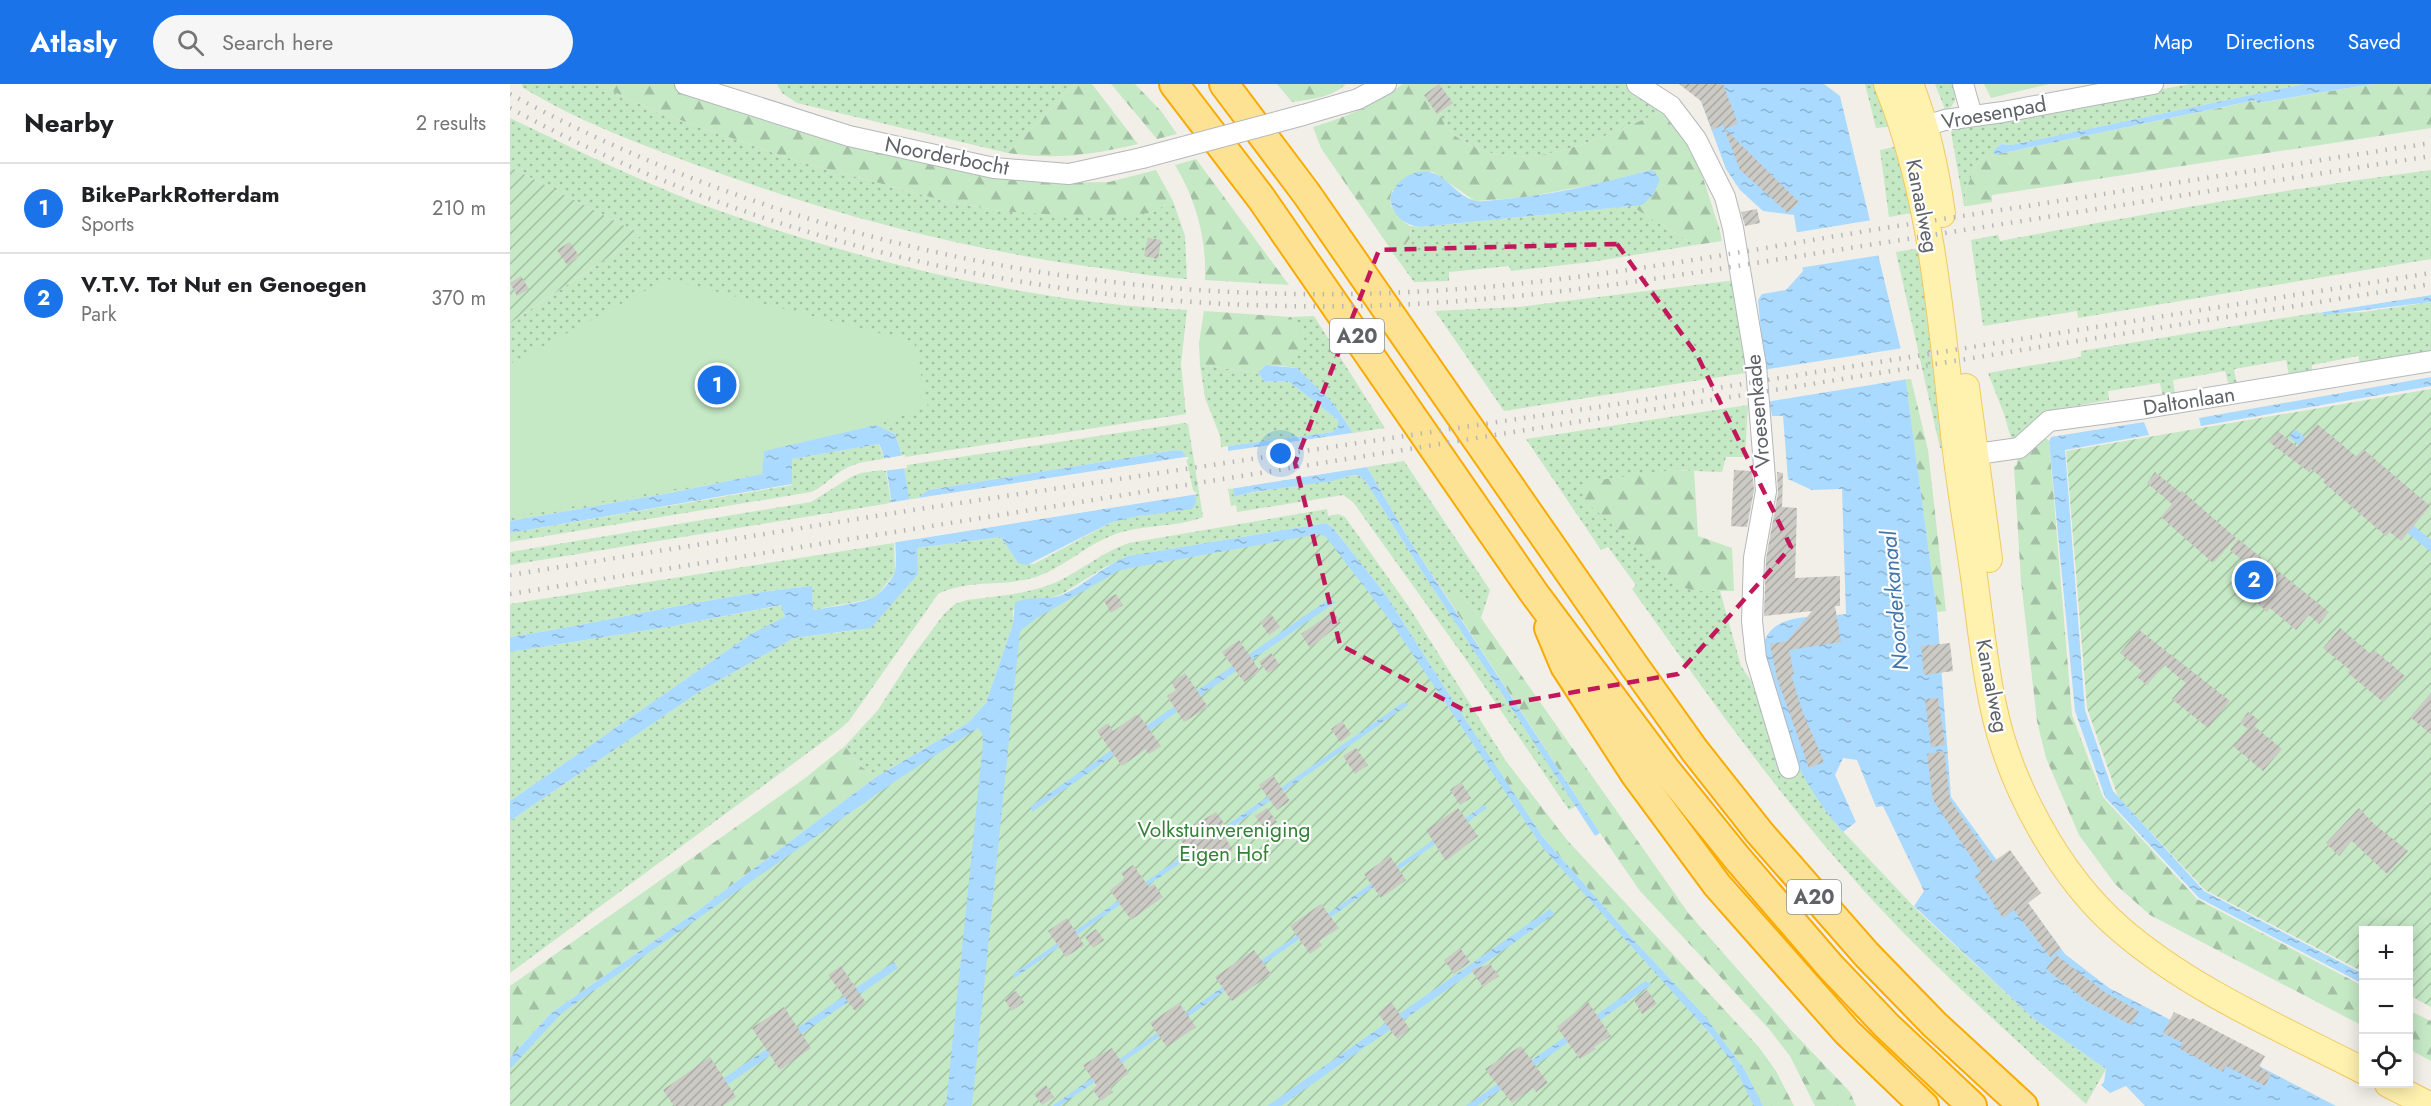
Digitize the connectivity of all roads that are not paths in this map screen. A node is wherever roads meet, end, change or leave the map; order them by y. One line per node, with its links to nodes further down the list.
1 (685, 84): 4 (street, Noorderbocht, bridge)
2 (1174, 84): 14 (highway, A20)
3 (1224, 84): 23 (highway, A20)
4 (1384, 84)
5 (1637, 84): 15 (street, Vroesenkade)
6 (1887, 84): 11 (main road)
7 (1910, 84): 11 (main road)
8 (1963, 84): 10 (street)
9 (2153, 84): 10 (street, Vroesenpad)
10 (1972, 116): 11 (street, Vroesenpad)
11 (1916, 129): 13 (main road, Kanaalweg)
12 (2431, 361): 13 (street, Daltonlaan)
13 (1966, 456): 16 (main road, Kanaalweg); 17 (main road, Kanaalweg)
14 (1534, 593): 21 (highway, A20); 22 (highway, A20)
15 (1789, 768)
16 (2359, 1053)
17 (2359, 1068)
18 (2413, 1081): 20 (main road)
19 (2397, 1088): 24 (main road)
20 (2431, 1090)
21 (1924, 1106)
22 (1972, 1106)
23 (2023, 1106)
24 (2431, 1106)

